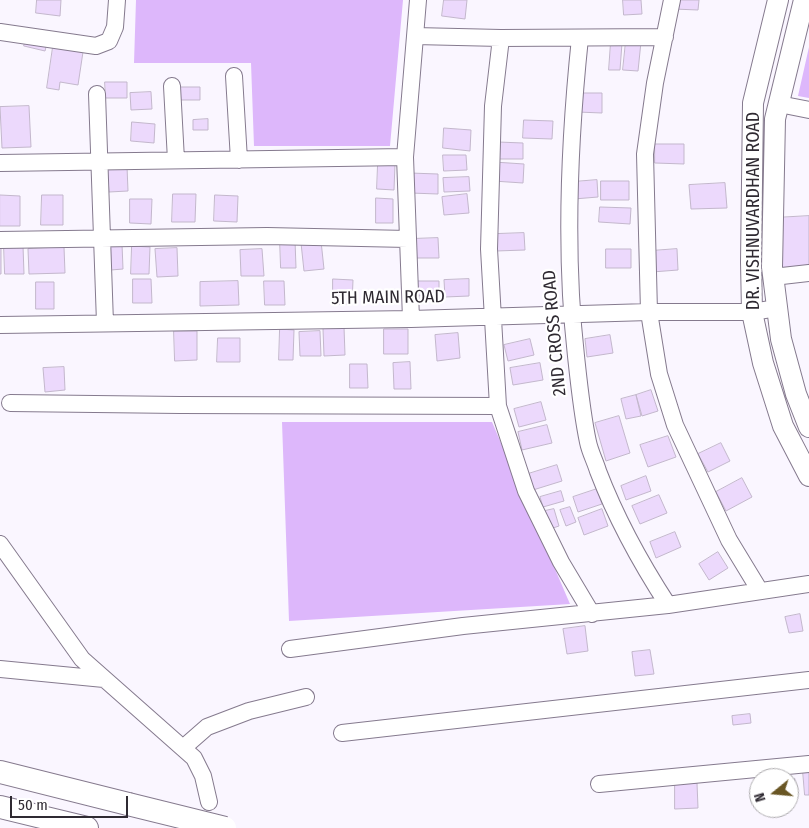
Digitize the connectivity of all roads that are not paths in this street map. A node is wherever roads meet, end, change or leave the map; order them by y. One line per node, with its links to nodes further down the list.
1 (117, 0): 6 (street)
2 (418, 0): 7 (street)
3 (672, 0): 8 (street)
4 (778, 0): 28 (main road, DR. VISHNUVARDHAN ROAD)
5 (804, 0): 14 (main road, DR. VISHNUVARDHAN ROAD)
6 (0, 32)
7 (415, 36): 9 (street); 16 (street)
8 (664, 37): 10 (street); 27 (street)
9 (501, 38): 10 (street); 30 (street)
10 (580, 38): 29 (street, 2ND CROSS ROAD)
11 (234, 76): 18 (street)
12 (172, 86): 17 (street)
13 (97, 94): 19 (street)
14 (779, 104): 15 (street); 25 (main road, DR. VISHNUVARDHAN ROAD)
15 (809, 110)
16 (405, 157): 18 (street); 22 (street)
17 (176, 160): 18 (street); 19 (street)
18 (239, 160)
19 (99, 161): 20 (street); 21 (street)
20 (0, 163)
21 (101, 239): 22 (street); 23 (street); 32 (street)
22 (408, 239): 31 (street)
23 (0, 240)
24 (809, 273): 25 (street)
25 (773, 277): 26 (main road, DR. VISHNUVARDHAN ROAD)
26 (777, 308): 28 (street, 5TH MAIN ROAD); 36 (main road, DR. VISHNUVARDHAN ROAD)
27 (649, 312): 28 (street, 5TH MAIN ROAD); 29 (street, 5TH MAIN ROAD); 40 (street)
28 (752, 312): 37 (main road, DR. VISHNUVARDHAN ROAD)
29 (571, 315): 30 (street, 5TH MAIN ROAD); 41 (street, 2ND CROSS ROAD)
30 (492, 316): 31 (street, 5TH MAIN ROAD); 35 (street)
31 (411, 318): 32 (street, 5TH MAIN ROAD)
32 (105, 323): 33 (street, 5TH MAIN ROAD)
33 (0, 325)
34 (10, 402): 35 (street)
35 (498, 406): 42 (street)
36 (809, 427)
37 (809, 476)
38 (0, 544): 45 (street)
39 (809, 584): 40 (street)
40 (760, 591): 41 (street)
41 (668, 605): 42 (street)
42 (592, 614): 43 (street)
43 (290, 649)
44 (0, 669): 45 (street)
45 (104, 679): 49 (street)
46 (809, 680): 48 (street)
47 (306, 697): 49 (street)
48 (342, 733)
49 (183, 748): 53 (street)
50 (809, 764): 52 (street)
51 (0, 772): 56 (highway, bridge)
52 (599, 784)
53 (209, 802)
54 (0, 807): 55 (highway)
55 (87, 828)
56 (224, 828)

